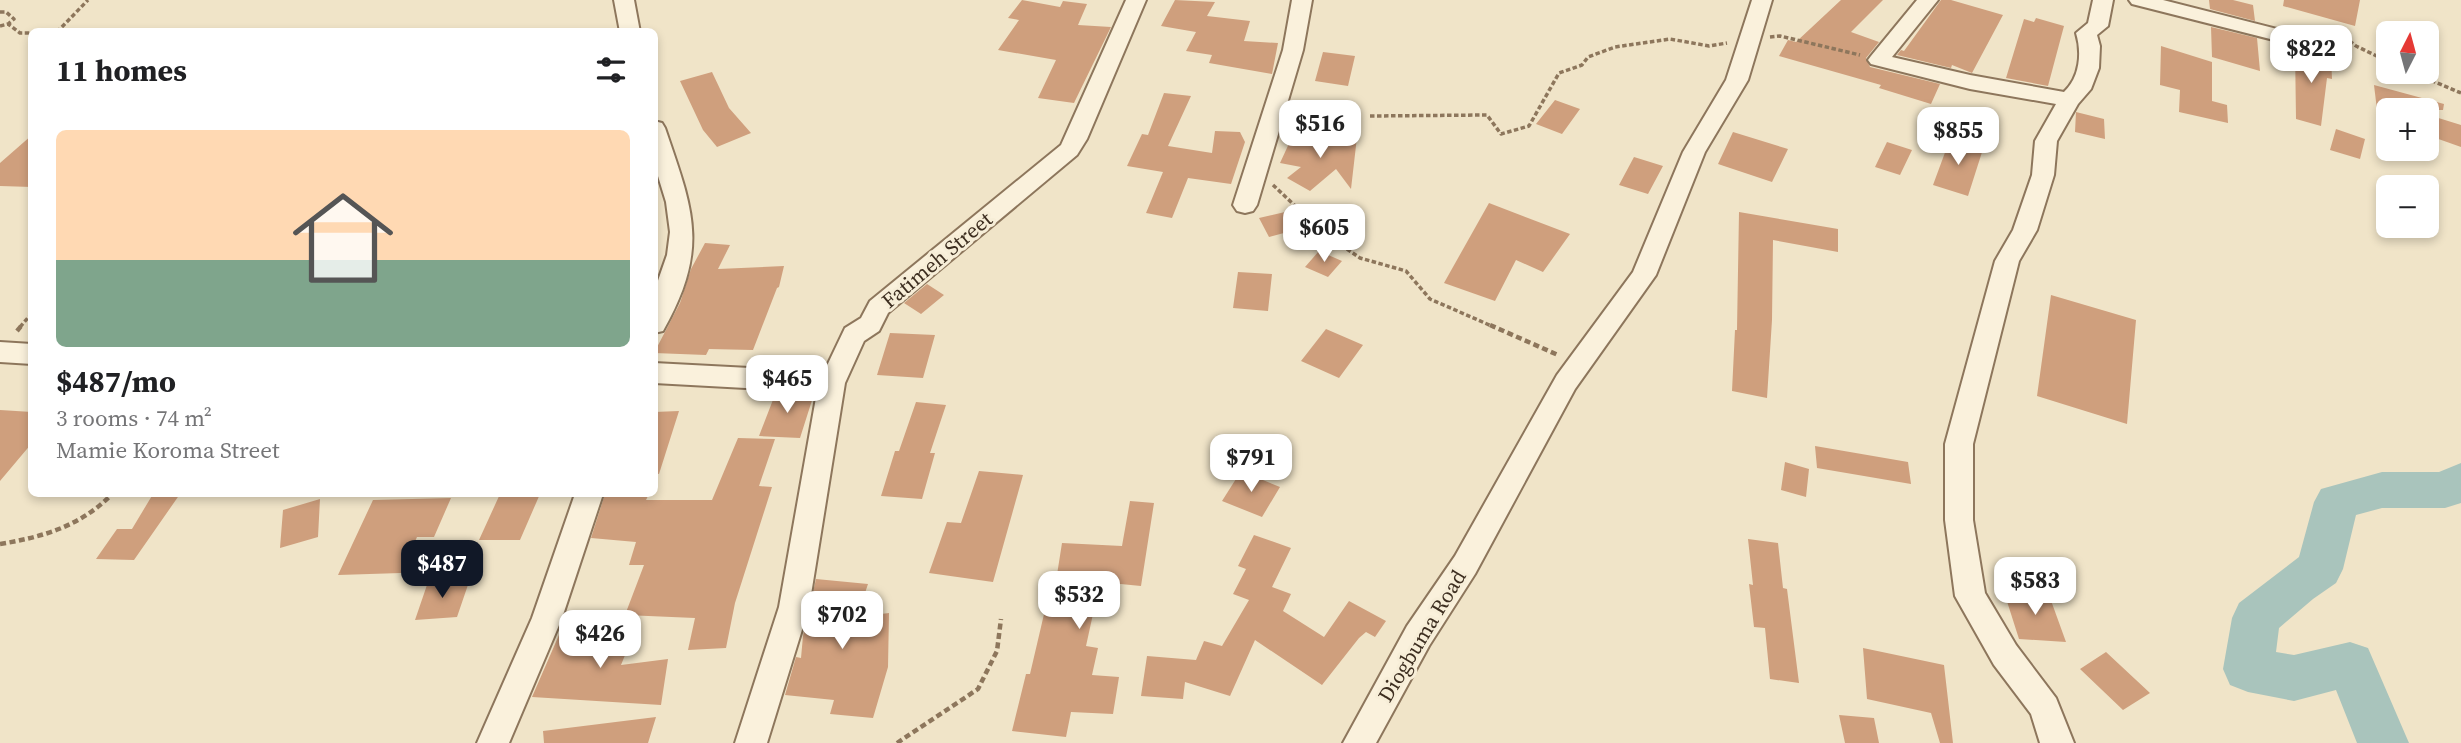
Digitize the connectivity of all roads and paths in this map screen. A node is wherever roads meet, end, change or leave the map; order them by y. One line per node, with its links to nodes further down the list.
1 (88, 0): 12 (path)
2 (624, 0): 13 (street)
3 (1302, 0): 24 (street)
4 (1762, 0): 15 (street)
5 (1928, 0): 18 (street)
6 (2103, 0): 21 (street)
7 (2138, 0): 16 (street)
8 (1134, 6): 31 (street, Fatimeh Street)
9 (0, 12): 10 (path)
10 (8, 24): 11 (path); 14 (path)
11 (0, 26)
12 (61, 28)
13 (629, 28)
14 (28, 33)
15 (1749, 39): 18 (path); 22 (path); 29 (street, Diogbuma Road)
16 (2321, 46): 17 (path)
17 (2376, 56)
18 (1878, 60): 21 (street)
19 (2440, 84): 20 (path)
20 (2461, 93)
21 (2069, 100): 40 (street)
22 (1370, 116)
23 (658, 141): 26 (street)
24 (1257, 170): 25 (street); 29 (path)
25 (1245, 205)
26 (658, 314)
27 (0, 352): 28 (street)
28 (28, 354)
29 (1578, 364): 39 (street, Diogbuma Road)
30 (658, 373): 31 (street)
31 (832, 383): 37 (street, Fatimeh Street)
32 (108, 497): 34 (path)
33 (588, 497): 36 (street)
34 (0, 544)
35 (1002, 619): 38 (path)
36 (493, 743)
37 (751, 743)
38 (897, 743)
39 (1359, 743)
40 (2058, 743)

